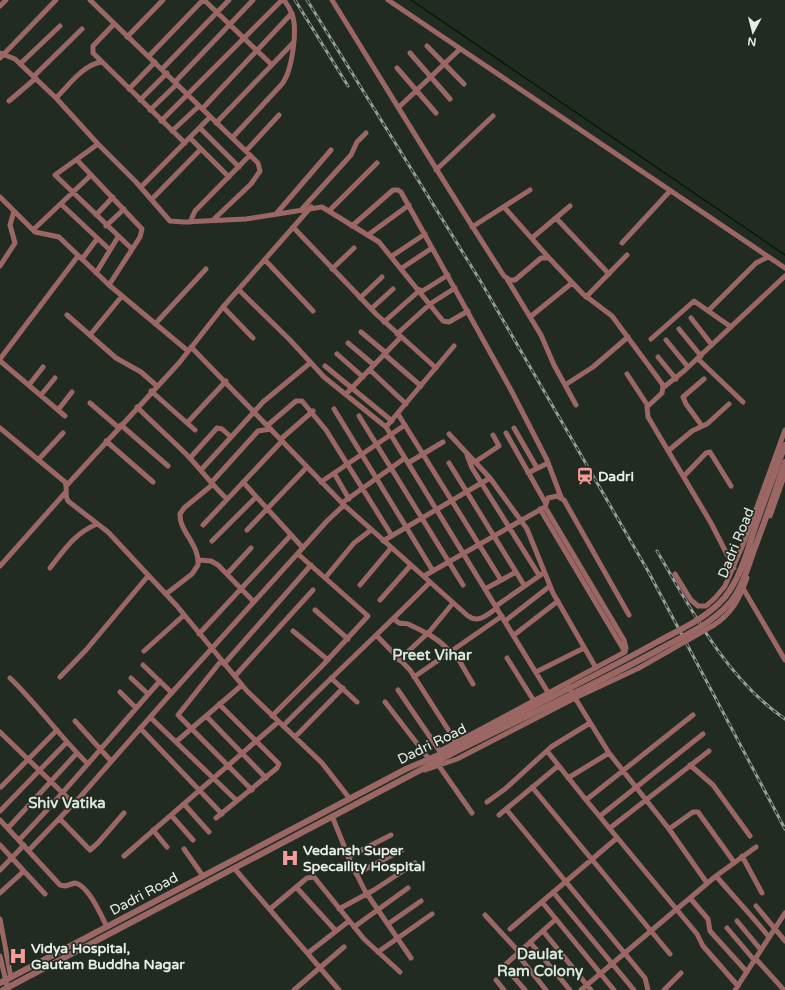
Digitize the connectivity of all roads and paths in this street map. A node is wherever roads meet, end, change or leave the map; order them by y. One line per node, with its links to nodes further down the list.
1 (6, 0): 11 (street)
2 (56, 0): 25 (street)
3 (90, 0): 14 (street)
4 (163, 0): 18 (street)
5 (204, 0): 12 (street); 26 (street)
6 (229, 0): 12 (street)
7 (253, 0): 15 (street)
8 (283, 0): 13 (street); 19 (street)
9 (332, 0): 47 (street)
10 (388, 0): 22 (street)
11 (0, 6)
12 (217, 12): 15 (street); 33 (street)
13 (292, 13): 20 (street); 23 (street)
14 (114, 24): 18 (street); 27 (street)
15 (230, 25): 19 (street); 37 (street)
16 (60, 26): 29 (street)
17 (82, 29): 35 (street)
18 (128, 37): 26 (street)
19 (244, 38): 23 (street); 41 (street)
20 (293, 43): 31 (street); 59 (street)
21 (427, 46): 30 (street)
22 (460, 49): 30 (street); 73 (street)
23 (257, 52): 31 (street); 46 (street)
24 (410, 53): 36 (street)
25 (1, 56): 29 (street)
26 (149, 56): 28 (street)
27 (102, 62): 39 (street); 42 (street)
28 (155, 62): 33 (street); 39 (street)
29 (20, 64): 35 (street)
30 (445, 64): 36 (street); 38 (street)
31 (272, 65): 54 (street)
32 (397, 68): 40 (street)
33 (162, 69): 34 (street)
34 (166, 74): 37 (street); 44 (street)
35 (35, 78): 42 (street); 45 (street)
36 (430, 78): 40 (street); 43 (street)
37 (176, 83): 41 (street); 48 (street)
38 (464, 84)
39 (129, 89): 44 (street)
40 (416, 91): 47 (street); 49 (street)
41 (188, 96): 46 (street); 53 (street)
42 (56, 98): 61 (street)
43 (450, 99)
44 (140, 100): 48 (street)
45 (9, 101)
46 (200, 107): 52 (street); 56 (street)
47 (399, 107): 68 (street)
48 (150, 110): 53 (street)
49 (436, 113)
50 (279, 115): 64 (street)
51 (493, 116): 68 (street)
52 (210, 117): 54 (street); 55 (street)
53 (161, 121): 56 (street)
54 (216, 123): 59 (street)
55 (200, 128): 58 (street); 67 (street)
56 (172, 131): 60 (street)
57 (366, 133): 84 (street)
58 (190, 138): 60 (street); 62 (street)
59 (232, 138): 64 (street)
60 (185, 143): 71 (street)
61 (98, 144): 65 (street); 71 (street)
62 (201, 149): 70 (street); 77 (street)
63 (331, 150): 87 (street)
64 (248, 153): 67 (street); 90 (street)
65 (77, 160): 69 (street); 74 (street)
66 (377, 163): 86 (street)
67 (239, 167): 70 (street)
68 (436, 170): 94 (street)
69 (91, 175): 74 (street); 76 (street)
70 (229, 177): 91 (street)
71 (141, 187): 77 (street)
72 (530, 190): 82 (street)
73 (670, 191): 102 (street); 109 (street)
74 (73, 194): 78 (street); 88 (street)
75 (0, 197): 85 (street)
76 (113, 197): 83 (street); 88 (street)
77 (152, 199): 91 (street)
78 (61, 204): 96 (street); 100 (street)
79 (409, 205): 93 (street); 97 (street); 98 (street)
80 (570, 206): 89 (street)
81 (310, 207): 84 (street); 86 (street); 95 (street)
82 (504, 207): 94 (street); 101 (street)
83 (124, 209): 92 (street); 105 (street)
84 (302, 209): 87 (street)
85 (14, 211): 96 (street); 113 (street)
86 (329, 211): 93 (street)
87 (276, 214): 90 (street)
88 (96, 215): 92 (street)
89 (556, 218): 101 (street); 119 (street)
90 (213, 220): 91 (street)
91 (190, 222)
92 (106, 226): 99 (street)
93 (352, 226): 98 (street)
94 (472, 226): 123 (street)
95 (293, 227): 112 (street); 117 (street)
96 (33, 230): 110 (street)
97 (425, 234): 104 (street); 108 (street)
98 (368, 235): 108 (street)
99 (118, 237): 105 (street); 106 (street)
100 (97, 238): 106 (street); 110 (street)
101 (532, 238): 111 (street)
102 (622, 243)
103 (354, 248): 117 (street)
104 (432, 248): 114 (street); 120 (street)
105 (132, 249): 125 (street)
106 (110, 250): 118 (street)
107 (627, 255): 119 (street)
108 (392, 256): 114 (street)
109 (768, 257): 115 (street); 136 (street)
110 (80, 258): 118 (street); 161 (street)
111 (549, 258): 123 (street); 124 (street)
112 (265, 260): 128 (street); 137 (street)
113 (0, 264)
114 (402, 268): 129 (street)
115 (785, 268)
116 (206, 269): 143 (street)
117 (332, 269): 132 (street)
118 (96, 272): 125 (street)
119 (609, 274): 131 (street)
120 (448, 275): 126 (street); 129 (street)
121 (785, 276): 144 (street)
122 (382, 277): 132 (street)
123 (507, 279): 140 (street)
124 (572, 283): 131 (street); 140 (street)
125 (109, 285): 130 (street)
126 (455, 288): 133 (street); 138 (street)
127 (393, 289): 135 (street)
128 (238, 290): 134 (street); 162 (street)
129 (421, 291): 133 (street); 142 (street)
130 (122, 296): 143 (street); 147 (street)
131 (586, 297): 149 (street)
132 (360, 298): 135 (street)
133 (430, 304): 138 (street); 148 (street)
134 (223, 307): 150 (street); 156 (street)
135 (371, 309): 142 (street)
136 (708, 310): 144 (street); 151 (street)
137 (313, 311)
138 (468, 311): 231 (street)
139 (67, 315): 147 (street)
140 (530, 317): 176 (street)
141 (691, 318): 154 (street)
142 (384, 322): 148 (street)
143 (155, 324): 156 (street)
144 (731, 327): 154 (street)
145 (679, 329): 160 (street)
146 (361, 332): 158 (street)
147 (90, 335): 177 (street)
148 (399, 336): 158 (street); 167 (street)
149 (628, 337): 176 (street); 180 (street)
150 (253, 338)
151 (651, 339)
152 (666, 340): 166 (street)
153 (348, 343): 163 (street)
154 (712, 345): 160 (street)
155 (454, 346): 167 (street)
156 (190, 349): 174 (street); 177 (street)
157 (337, 354): 170 (street)
158 (385, 354): 163 (street); 178 (street)
159 (658, 357): 172 (street)
160 (699, 357): 166 (street); 185 (street)
161 (0, 358): 175 (street)
162 (310, 363): 183 (street); 194 (street)
163 (374, 365): 168 (street)
164 (325, 366): 179 (street)
165 (43, 367): 175 (street)
166 (688, 367): 172 (street)
167 (436, 368): 178 (street)
168 (370, 370): 170 (street); 187 (street)
169 (627, 374): 190 (street)
170 (363, 376): 179 (street)
171 (55, 378): 184 (street)
172 (676, 379): 180 (street)
173 (704, 379): 203 (street)
174 (226, 381): 194 (street); 200 (street)
175 (28, 385): 184 (street)
176 (565, 385): 189 (street)
177 (156, 386): 181 (street)
178 (421, 386): 187 (street)
179 (352, 388): 183 (street); 199 (street)
180 (664, 388): 190 (street)
181 (151, 391): 191 (street); 200 (street)
182 (72, 392): 193 (street)
183 (346, 394): 205 (street)
184 (41, 395): 193 (street)
185 (743, 402)
186 (90, 403): 201 (street)
187 (406, 404): 196 (street)
188 (729, 404): 203 (street)
189 (576, 405)
190 (648, 406): 221 (street)
191 (137, 407): 201 (street); 225 (street)
192 (334, 409): 224 (street)
193 (58, 410): 197 (street)
194 (254, 411): 204 (street); 215 (street)
195 (312, 412): 204 (street); 216 (street); 232 (street)
196 (398, 414): 199 (street); 202 (street)
197 (65, 416)
198 (358, 416): 219 (street)
199 (392, 421): 205 (street)
200 (187, 423): 208 (street)
201 (120, 426): 217 (street); 233 (street)
202 (405, 426): 213 (street); 223 (street)
203 (702, 426): 221 (street)
204 (270, 427): 216 (street); 248 (street)
205 (386, 427): 213 (street)
206 (0, 428): 226 (street)
207 (514, 428): 236 (street)
208 (195, 430)
209 (785, 430): 289 (street)
210 (63, 433): 226 (street)
211 (506, 433): 238 (street)
212 (449, 434): 222 (street)
213 (391, 435): 219 (street); 227 (street)
214 (493, 435): 228 (street)
215 (231, 438): 225 (street); 237 (street)
216 (282, 440): 234 (street); 245 (street)
217 (106, 441): 244 (street); 249 (street)
218 (443, 442): 223 (street)
219 (376, 445): 224 (street); 235 (street)
220 (785, 445): 382 (street, Dadri Road, bridge)
221 (668, 451): 241 (street)
222 (466, 453): 228 (street); 247 (street)
223 (423, 454): 227 (street); 258 (street)
224 (362, 455): 232 (street); 242 (street)
225 (190, 458): 237 (street)
226 (38, 460): 249 (street)
227 (407, 461): 235 (street); 262 (street)
228 (475, 462): 243 (street)
229 (785, 462): 396 (street, Dadri Road, bridge)
230 (449, 463): 252 (street)
231 (548, 463): 236 (street); 255 (street)
232 (348, 464): 239 (street); 251 (street)
233 (168, 466)
234 (307, 467): 246 (street); 261 (street)
235 (391, 468): 242 (street); 264 (street)
236 (537, 468): 238 (street)
237 (201, 470): 248 (street)
238 (528, 473): 260 (street)
239 (334, 474): 246 (street); 257 (street)
240 (785, 474): 355 (street, bridge)
241 (684, 476): 250 (street); 289 (street)
242 (377, 478): 251 (street); 268 (street)
243 (490, 478): 247 (street); 265 (street)
244 (153, 482)
245 (243, 482): 254 (street); 256 (street)
246 (321, 482): 259 (street)
247 (482, 483): 252 (street); 269 (street)
248 (211, 484): 256 (street); 283 (street)
249 (67, 485): 253 (street)
250 (731, 486)
251 (363, 488): 257 (street); 273 (street)
252 (466, 492): 258 (street); 274 (street)
253 (65, 493): 266 (street); 287 (street)
254 (256, 497): 261 (street); 275 (street)
255 (560, 497): 260 (street); 317 (street)
256 (227, 499): 267 (street)
257 (349, 499): 259 (street)
258 (452, 500): 262 (street); 277 (street)
259 (343, 504): 271 (street); 279 (street)
260 (545, 504): 263 (street); 330 (street)
261 (267, 509): 270 (street); 272 (street)
262 (436, 509): 264 (street); 281 (street)
263 (540, 509): 265 (street); 330 (street)
264 (422, 518): 268 (street); 284 (street)
265 (520, 520): 269 (street); 292 (street)
266 (97, 524): 288 (street); 296 (street)
267 (203, 525)
268 (407, 527): 273 (street); 290 (street)
269 (508, 527): 274 (street); 295 (street)
270 (247, 530)
271 (371, 530): 276 (street); 298 (street)
272 (291, 535): 279 (street); 305 (street)
273 (392, 536): 276 (street)
274 (493, 536): 277 (street); 291 (street)
275 (212, 541)
276 (383, 541): 280 (street)
277 (478, 544): 281 (street); 299 (street)
278 (251, 548): 293 (street)
279 (303, 548): 282 (street)
280 (391, 548): 286 (street); 301 (street)
281 (463, 553): 284 (street); 306 (street)
282 (298, 554): 285 (street); 312 (street)
283 (199, 560): 293 (street); 309 (street)
284 (448, 562): 290 (street); 302 (street)
285 (311, 565): 298 (street); 335 (street)
286 (411, 565): 297 (street); 310 (street)
287 (0, 566)
288 (50, 568)
289 (734, 568): 294 (street)
290 (433, 571): 297 (street)
291 (516, 572): 299 (street); 303 (street)
292 (544, 572): 295 (street); 304 (street)
293 (228, 574): 305 (street)
294 (675, 574)
295 (539, 575): 303 (street)
296 (148, 576): 309 (street); 340 (street)
297 (424, 576): 300 (street)
298 (325, 578): 325 (street)
299 (501, 580): 306 (street)
300 (430, 582): 313 (street); 319 (street)
301 (360, 585)
302 (463, 585)
303 (524, 586): 314 (street)
304 (550, 586): 311 (street); 318 (street)
305 (241, 588): 312 (street); 321 (street)
306 (486, 589): 314 (street)
307 (313, 590): 339 (street)
308 (744, 590): 334 (street)
309 (166, 594): 316 (street)
310 (380, 600)
311 (558, 600): 323 (street); 326 (street)
312 (254, 602): 327 (street)
313 (453, 603): 314 (street); 322 (street)
314 (497, 607): 318 (street)
315 (315, 610): 325 (street)
316 (184, 615): 321 (street); 328 (street)
317 (629, 616)
318 (504, 618): 323 (street); 329 (street)
319 (394, 619): 322 (street); 324 (street)
320 (293, 631): 332 (street)
321 (199, 634): 327 (street)
322 (427, 634): 329 (street); 333 (street)
323 (514, 635): 338 (street)
324 (377, 636): 333 (street); 344 (street)
325 (348, 639): 332 (street)
326 (584, 648): 337 (street); 338 (street)
327 (212, 649): 335 (street); 352 (street)
328 (144, 651)
329 (451, 651): 341 (street); 347 (street)
330 (625, 652): 337 (street)
331 (507, 658): 356 (street)
332 (328, 660): 363 (street)
333 (399, 660): 341 (street)
334 (785, 660)
335 (223, 662): 339 (street); 370 (street)
336 (143, 664): 345 (street)
337 (596, 668): 348 (street)
338 (536, 672): 354 (street)
339 (235, 676): 346 (street)
340 (60, 677)
341 (414, 677): 378 (street)
342 (10, 678): 371 (street)
343 (131, 678): 353 (street)
344 (331, 678): 349 (street); 368 (street)
345 (160, 681): 352 (street); 353 (street)
346 (242, 684): 359 (street); 363 (street)
347 (473, 684)
348 (567, 684): 354 (street); 355 (street)
349 (342, 688): 357 (street); 374 (street)
350 (398, 690): 382 (street)
351 (120, 692): 360 (street)
352 (172, 693): 364 (street)
353 (148, 694): 360 (street)
354 (548, 694): 356 (street)
355 (575, 698): 367 (street); 392 (street)
356 (534, 701): 378 (street)
357 (357, 702)
358 (385, 702): 387 (street)
359 (219, 704): 362 (street); 376 (street)
360 (136, 708): 379 (street)
361 (693, 715): 395 (street)
362 (206, 716): 370 (street); 385 (street)
363 (272, 716): 366 (street)
364 (150, 717): 369 (street); 375 (street)
365 (75, 721): 379 (street)
366 (278, 722): 368 (street); 376 (street)
367 (590, 723): 380 (street); 384 (street)
368 (283, 726): 374 (street)
369 (140, 728): 388 (street); 404 (street)
370 (192, 728): 375 (street); 391 (street)
371 (57, 730): 377 (street); 386 (street)
372 (0, 732): 386 (street)
373 (703, 734): 403 (street)
374 (295, 737): 407 (street)
375 (177, 741): 397 (street)
376 (256, 741): 385 (street); 398 (street)
377 (67, 742): 383 (street); 394 (street)
378 (456, 742): 382 (street)
379 (100, 748): 388 (street); 389 (street)
380 (547, 750): 393 (street); 411 (street)
381 (709, 751): 390 (street)
382 (441, 752): 387 (street, Dadri Road)
383 (77, 753): 389 (street); 400 (street)
384 (609, 753): 395 (street); 399 (street)
385 (242, 754): 391 (street); 398 (street)
386 (28, 759): 394 (street); 401 (street)
387 (429, 759): 407 (street, Dadri Road)
388 (111, 761): 412 (street)
389 (88, 764): 406 (street)
390 (690, 765): 409 (street); 432 (street)
391 (228, 766): 397 (street); 405 (street)
392 (439, 766): 396 (street); 416 (street)
393 (558, 766): 399 (street); 402 (street)
394 (41, 771): 400 (street); 415 (street)
395 (622, 771): 403 (street); 408 (street)
396 (416, 772): 421 (street, Dadri Road)
397 (214, 778): 404 (street); 410 (street)
398 (266, 778): 405 (street)
399 (568, 778): 408 (street)
400 (52, 782): 406 (street); 426 (street)
401 (1, 786)
402 (532, 786): 414 (street); 447 (street)
403 (636, 786): 409 (street); 422 (street)
404 (200, 790): 413 (street); 418 (street)
405 (252, 790): 410 (street)
406 (64, 794): 412 (street); 434 (street)
407 (350, 799): 454 (street, Dadri Road)
408 (586, 800): 422 (street)
409 (645, 800): 427 (street); 428 (street)
410 (237, 801): 418 (street)
411 (487, 802)
412 (74, 804): 424 (street)
413 (184, 804): 419 (street); 430 (street)
414 (506, 809): 420 (street); 456 (street)
415 (0, 811)
416 (472, 812)
417 (124, 813): 424 (street)
418 (222, 814): 423 (street)
419 (171, 815): 429 (street); 435 (street)
420 (499, 815)
421 (332, 816): 445 (street); 450 (street, Dadri Road)
422 (600, 816): 427 (street)
423 (216, 818)
424 (60, 819): 441 (street)
425 (0, 820): 426 (street)
426 (8, 828): 434 (street)
427 (610, 828): 433 (street)
428 (669, 829): 448 (street); 457 (street)
429 (154, 830): 438 (street); 443 (street)
430 (209, 832)
431 (391, 835): 445 (street)
432 (750, 836)
433 (617, 838): 447 (street); 471 (street)
434 (19, 840): 437 (street)
435 (193, 840)
436 (0, 845): 446 (street)
437 (24, 845): 441 (street); 446 (street)
438 (167, 847)
439 (756, 847): 444 (street)
440 (184, 849): 454 (street)
441 (29, 850): 481 (street)
442 (402, 850): 453 (street)
443 (124, 856)
444 (742, 856): 448 (street); 462 (street)
445 (348, 857): 453 (street)
446 (12, 858): 451 (street); 452 (street)
447 (592, 859): 456 (street); 488 (street)
448 (734, 862): 455 (street)
449 (414, 863): 464 (street)
450 (234, 868): 469 (street); 513 (street, Dadri Road)
451 (0, 870)
452 (24, 871): 461 (street); 463 (street)
453 (356, 874): 464 (street)
454 (203, 876): 481 (street, Dadri Road)
455 (716, 876): 457 (street); 489 (street)
456 (566, 881): 460 (street); 498 (street)
457 (707, 883): 465 (street)
458 (296, 887): 469 (street); 470 (street); 486 (street)
459 (408, 888): 472 (street)
460 (553, 892): 467 (street); 503 (street)
461 (0, 893)
462 (762, 893)
463 (45, 894)
464 (367, 894): 470 (street); 472 (street)
465 (690, 898): 471 (street); 506 (street)
466 (421, 901): 480 (street)
467 (542, 902): 477 (street); 484 (street)
468 (756, 906): 485 (street)
469 (270, 909): 496 (street)
470 (339, 909): 478 (street)
471 (677, 909): 488 (street); 512 (street)
472 (378, 910): 480 (street); 482 (street)
473 (785, 913): 485 (street)
474 (432, 914): 490 (street)
475 (485, 914): 497 (street)
476 (0, 919): 510 (street)
477 (556, 919): 487 (street); 507 (street)
478 (349, 921): 482 (street); 486 (street)
479 (738, 921): 494 (street)
480 (388, 924): 490 (street)
481 (107, 927): 510 (street, Dadri Road)
482 (354, 927): 495 (street)
483 (727, 928): 502 (street)
484 (510, 929)
485 (775, 929): 489 (street); 491 (street)
486 (336, 931): 496 (street)
487 (543, 931): 492 (street); 511 (street)
488 (651, 931): 498 (street); 499 (street)
489 (770, 937): 494 (street)
490 (398, 938): 495 (street); 500 (street)
491 (785, 941)
492 (530, 942): 497 (street); 519 (street)
493 (344, 947): 504 (street)
494 (761, 950): 502 (street)
495 (378, 952): 505 (street)
496 (308, 953): 504 (street)
497 (518, 953): 517 (street); 518 (street)
498 (625, 953): 503 (street); 524 (street)
499 (670, 954)
500 (411, 958)
501 (0, 959): 510 (street)
502 (756, 960): 506 (street); 526 (street)
503 (612, 964): 507 (street); 523 (street)
504 (320, 968): 514 (street); 515 (street)
505 (400, 972)
506 (748, 972): 512 (street)
507 (600, 973): 511 (street); 522 (street)
508 (681, 973): 525 (street)
509 (496, 980): 516 (street)
510 (5, 981): 513 (street)
511 (587, 985): 520 (street); 521 (street)
512 (736, 988)
513 (6, 989)
514 (297, 989)
515 (339, 990)
516 (504, 990)
517 (525, 990)
518 (546, 990)
519 (570, 990)
520 (581, 990)
521 (592, 990)
522 (614, 990)
523 (634, 990)
524 (648, 990)
525 (664, 990)
526 (784, 990)

